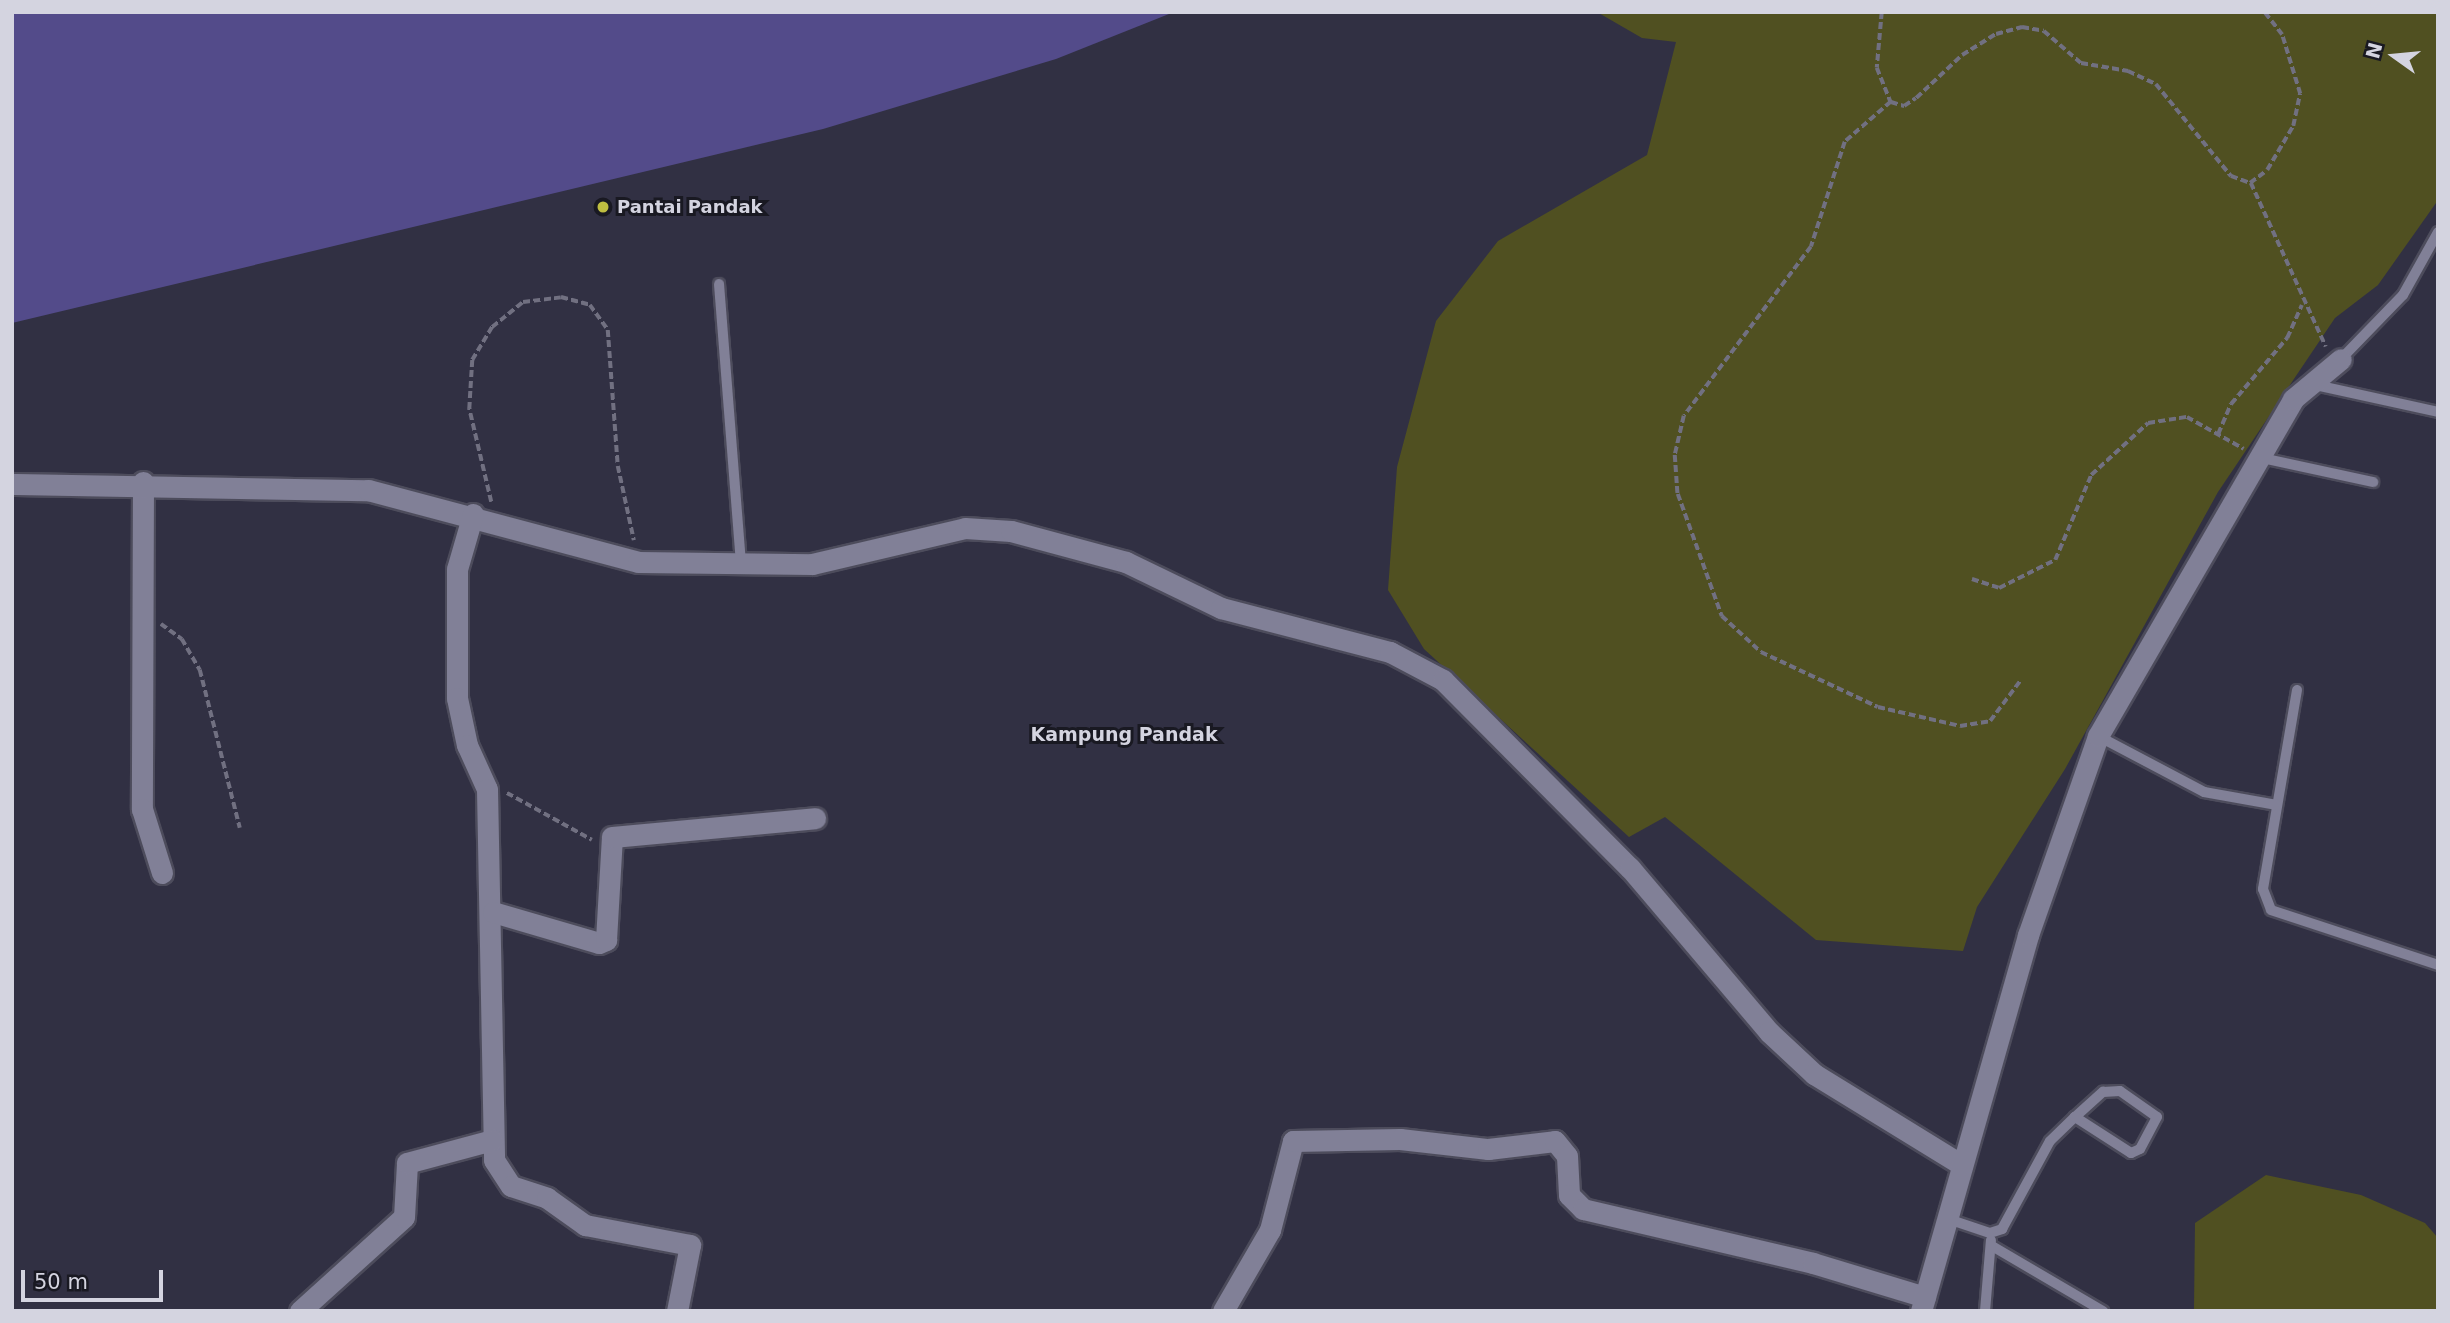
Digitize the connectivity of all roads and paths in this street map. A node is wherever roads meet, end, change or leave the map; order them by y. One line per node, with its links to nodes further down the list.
1 (1882, 12): 3 (path)
2 (2263, 12): 4 (path)
3 (1891, 102): 4 (path); 21 (path)
4 (2250, 183): 7 (path)
5 (2438, 232): 8 (lane)
6 (719, 284): 18 (lane)
7 (2302, 304): 8 (path); 11 (path)
8 (2336, 361): 9 (street)
9 (2308, 383): 10 (lane); 12 (street)
10 (2438, 412)
11 (2218, 434): 12 (path); 19 (path)
12 (2257, 457): 14 (lane); 23 (street)
13 (143, 482): 15 (street); 16 (street); 20 (street)
14 (2373, 482)
15 (12, 484)
16 (483, 517): 17 (street); 17 (path); 24 (street)
17 (638, 562): 18 (street)
18 (741, 563): 34 (street)
19 (1972, 579)
20 (142, 615): 27 (path); 29 (street)
21 (2020, 681)
22 (2297, 690): 25 (lane)
23 (2098, 736): 25 (lane); 34 (street)
24 (485, 779): 28 (path); 30 (street)
25 (2277, 805): 31 (lane)
26 (815, 818): 28 (street)
27 (240, 828)
28 (612, 837): 30 (street)
29 (162, 873)
30 (493, 912): 33 (street)
31 (2438, 965)
32 (2076, 1117): 32 (lane); 36 (lane)
33 (492, 1140): 39 (street); 40 (street)
34 (1962, 1165): 35 (street)
35 (1948, 1219): 36 (lane); 38 (street)
36 (1990, 1233): 37 (lane)
37 (1992, 1246): 42 (lane); 43 (lane)
38 (1923, 1304): 41 (street)
39 (300, 1311)
40 (677, 1311)
41 (1223, 1311)
42 (1984, 1311)
43 (2103, 1311)

